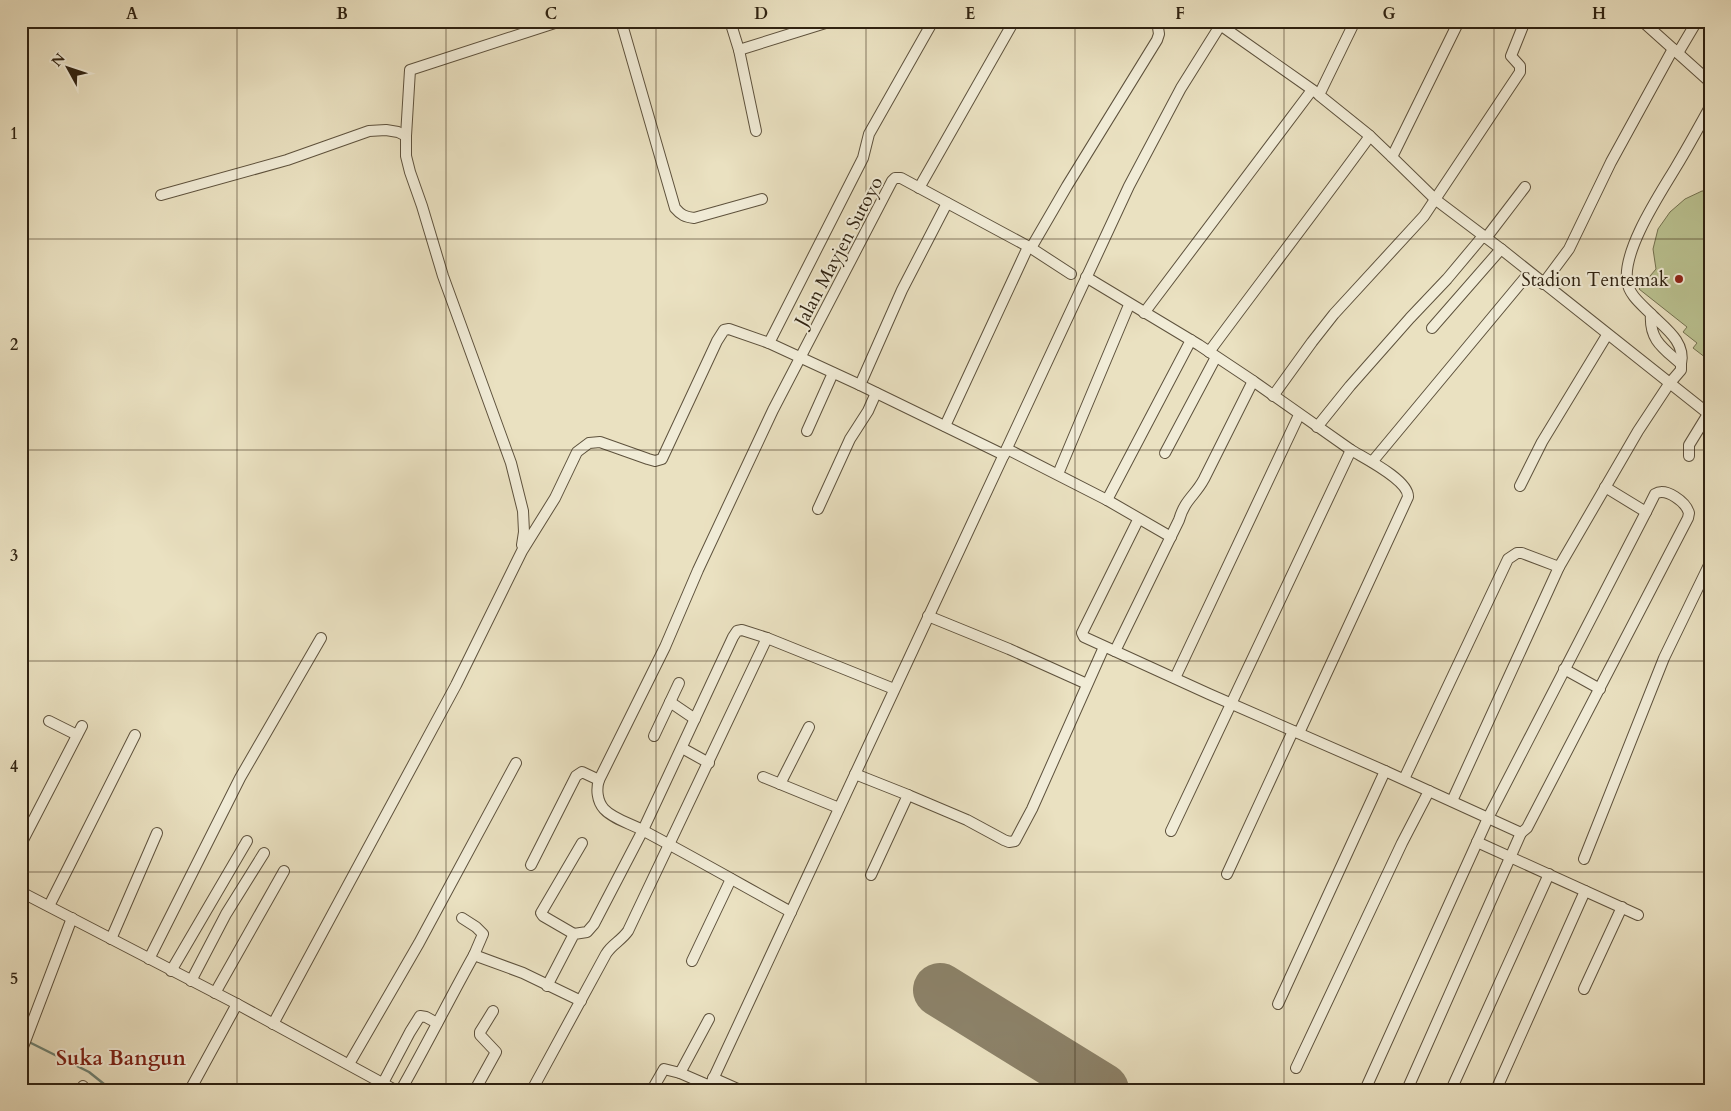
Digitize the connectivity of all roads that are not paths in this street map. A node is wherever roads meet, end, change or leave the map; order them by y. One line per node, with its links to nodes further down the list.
1 (561, 21): 20 (street)
2 (620, 21): 26 (street)
3 (730, 21): 14 (street)
4 (832, 21): 14 (street)
5 (933, 21): 41 (street)
6 (1014, 21): 24 (street)
7 (1157, 21): 30 (street)
8 (1354, 21): 17 (street)
9 (1459, 21): 22 (street)
10 (1525, 21): 27 (street)
11 (1642, 21): 15 (street)
12 (1697, 21): 15 (street)
13 (1220, 22): 17 (street); 33 (street)
14 (739, 50): 19 (street)
15 (1676, 51): 16 (street); 34 (street)
16 (1710, 82)
17 (1316, 92): 21 (street); 36 (street)
18 (1710, 107): 37 (street)
19 (756, 131)
20 (406, 136): 25 (street); 69 (street)
21 (1370, 136): 22 (street); 42 (street)
22 (1392, 157): 27 (street)
23 (1525, 187): 29 (street)
24 (918, 188): 28 (street, Jalan Mayjen Sutoyo); 43 (street, Jalan Mayjen Sutoyo)
25 (161, 195)
26 (762, 199)
27 (1436, 200): 29 (street); 50 (street)
28 (947, 203): 30 (street, Jalan Mayjen Sutoyo); 48 (street)
29 (1485, 237): 31 (street); 54 (street)
30 (1029, 248): 33 (street, Jalan Mayjen Sutoyo); 53 (street)
31 (1501, 249): 32 (street); 38 (street)
32 (1529, 273): 34 (street); 60 (street)
33 (1084, 279): 35 (street, Jalan Mayjen Sutoyo); 57 (street)
34 (1543, 284): 39 (street)
35 (1129, 304): 36 (street, Jalan Mayjen Sutoyo); 61 (street)
36 (1144, 313): 40 (street, Jalan Mayjen Sutoyo)
37 (1651, 314): 44 (street); 44 (street)
38 (1432, 328)
39 (1607, 335): 47 (street); 62 (street)
40 (1191, 340): 42 (street, Jalan Mayjen Sutoyo); 64 (street)
41 (769, 343): 43 (street); 69 (street)
42 (1213, 355): 46 (street, Jalan Mayjen Sutoyo); 58 (street)
43 (801, 358): 45 (street); 98 (street, Jalan Mayjen Sutoyo)
44 (1681, 364): 47 (street)
45 (833, 373): 48 (street); 55 (street)
46 (1253, 381): 50 (street, Jalan Mayjen Sutoyo); 68 (street)
47 (1669, 384): 52 (street); 63 (street)
48 (860, 385): 49 (street)
49 (876, 393): 53 (street); 65 (street)
50 (1273, 396): 51 (street, Jalan Mayjen Sutoyo)
51 (1299, 415): 54 (street, Jalan Mayjen Sutoyo); 78 (street)
52 (1709, 415): 59 (street)
53 (945, 426): 57 (street)
54 (1318, 426): 56 (street, Jalan Mayjen Sutoyo)
55 (807, 431)
56 (1351, 450): 60 (street, Jalan Mayjen Sutoyo); 84 (street)
57 (1005, 452): 61 (street); 72 (street)
58 (1164, 453)
59 (1688, 456)
60 (1372, 462): 90 (street, Jalan Mayjen Sutoyo)
61 (1058, 474): 64 (street)
62 (1520, 486)
63 (1605, 487): 66 (street); 71 (street)
64 (1107, 500): 67 (street)
65 (818, 509)
66 (1646, 512): 77 (street); 82 (street)
67 (1138, 520): 68 (street); 76 (street)
68 (1171, 538): 75 (street)
69 (522, 551): 147 (street)
70 (1710, 563): 116 (street)
71 (1559, 567): 97 (street); 102 (street)
72 (928, 616): 80 (street); 81 (street)
73 (321, 638): 134 (street)
74 (767, 638): 81 (street); 85 (street); 93 (street)
75 (1115, 651): 76 (street); 78 (street)
76 (1102, 652): 80 (street)
77 (1564, 669): 82 (street); 104 (street)
78 (1175, 678): 84 (street)
79 (679, 683): 83 (street)
80 (1087, 684): 100 (street)
81 (894, 688): 95 (street)
82 (1600, 689): 108 (street)
83 (670, 702): 85 (street); 89 (street)
84 (1232, 704): 90 (street); 106 (street)
85 (695, 719): 91 (street)
86 (49, 722): 112 (street)
87 (809, 727): 99 (street)
88 (135, 735): 125 (street)
89 (654, 736)
90 (1293, 736): 94 (street); 119 (street)
91 (682, 748): 93 (street); 105 (street)
92 (516, 763): 149 (street)
93 (709, 763): 113 (street)
94 (1385, 770): 97 (street); 143 (street)
95 (855, 774): 100 (street); 103 (street)
96 (763, 777): 99 (street)
97 (1404, 779): 101 (street)
98 (599, 780): 105 (street); 117 (street)
99 (780, 784): 103 (street)
100 (908, 795): 121 (street)
101 (1426, 796): 102 (street); 150 (street)
102 (1452, 801): 104 (street)
103 (839, 808): 127 (street)
104 (1488, 818): 108 (street); 110 (street)
105 (643, 830): 113 (street); 131 (street)
106 (1171, 831)
107 (157, 833): 132 (street)
108 (1521, 833): 115 (street)
109 (248, 841): 136 (street)
110 (1477, 842): 115 (street); 161 (street)
111 (582, 843): 131 (street)
112 (21, 844)
113 (670, 845): 122 (street); 141 (street)
114 (264, 853): 137 (street)
115 (1512, 858): 120 (street); 162 (street)
116 (1584, 859)
117 (531, 865)
118 (284, 871): 140 (street)
119 (1226, 874)
120 (1549, 874): 123 (street); 163 (street)
121 (871, 875)
122 (732, 879): 127 (street); 135 (street)
123 (1585, 891): 126 (street); 164 (street)
124 (21, 892): 125 (street)
125 (49, 906): 129 (street)
126 (1622, 907): 128 (street); 139 (street)
127 (792, 912): 153 (street)
128 (1638, 914)
129 (72, 918): 132 (street); 148 (street)
130 (462, 918): 133 (street)
131 (574, 934): 138 (street)
132 (111, 939): 134 (street)
133 (474, 955): 138 (street); 146 (street)
134 (149, 959): 136 (street)
135 (692, 961)
136 (171, 971): 137 (street)
137 (191, 981): 140 (street)
138 (547, 986): 141 (street)
139 (1584, 989)
140 (215, 993): 142 (street)
141 (581, 1001): 158 (street)
142 (236, 1004): 147 (street); 154 (street)
143 (1278, 1004)
144 (493, 1011): 157 (street)
145 (709, 1019): 151 (street)
146 (437, 1023): 152 (street); 156 (street)
147 (273, 1024): 149 (street)
148 (24, 1040)
149 (349, 1064): 152 (street)
150 (1296, 1068)
151 (680, 1073): 153 (street); 159 (street)
152 (383, 1083): 155 (street)
153 (710, 1085): 160 (street)
154 (190, 1090)
155 (395, 1090)
156 (401, 1090)
157 (475, 1090)
158 (532, 1090)
159 (652, 1090)
160 (740, 1090)
161 (1365, 1090)
162 (1408, 1090)
163 (1451, 1090)
164 (1496, 1090)

